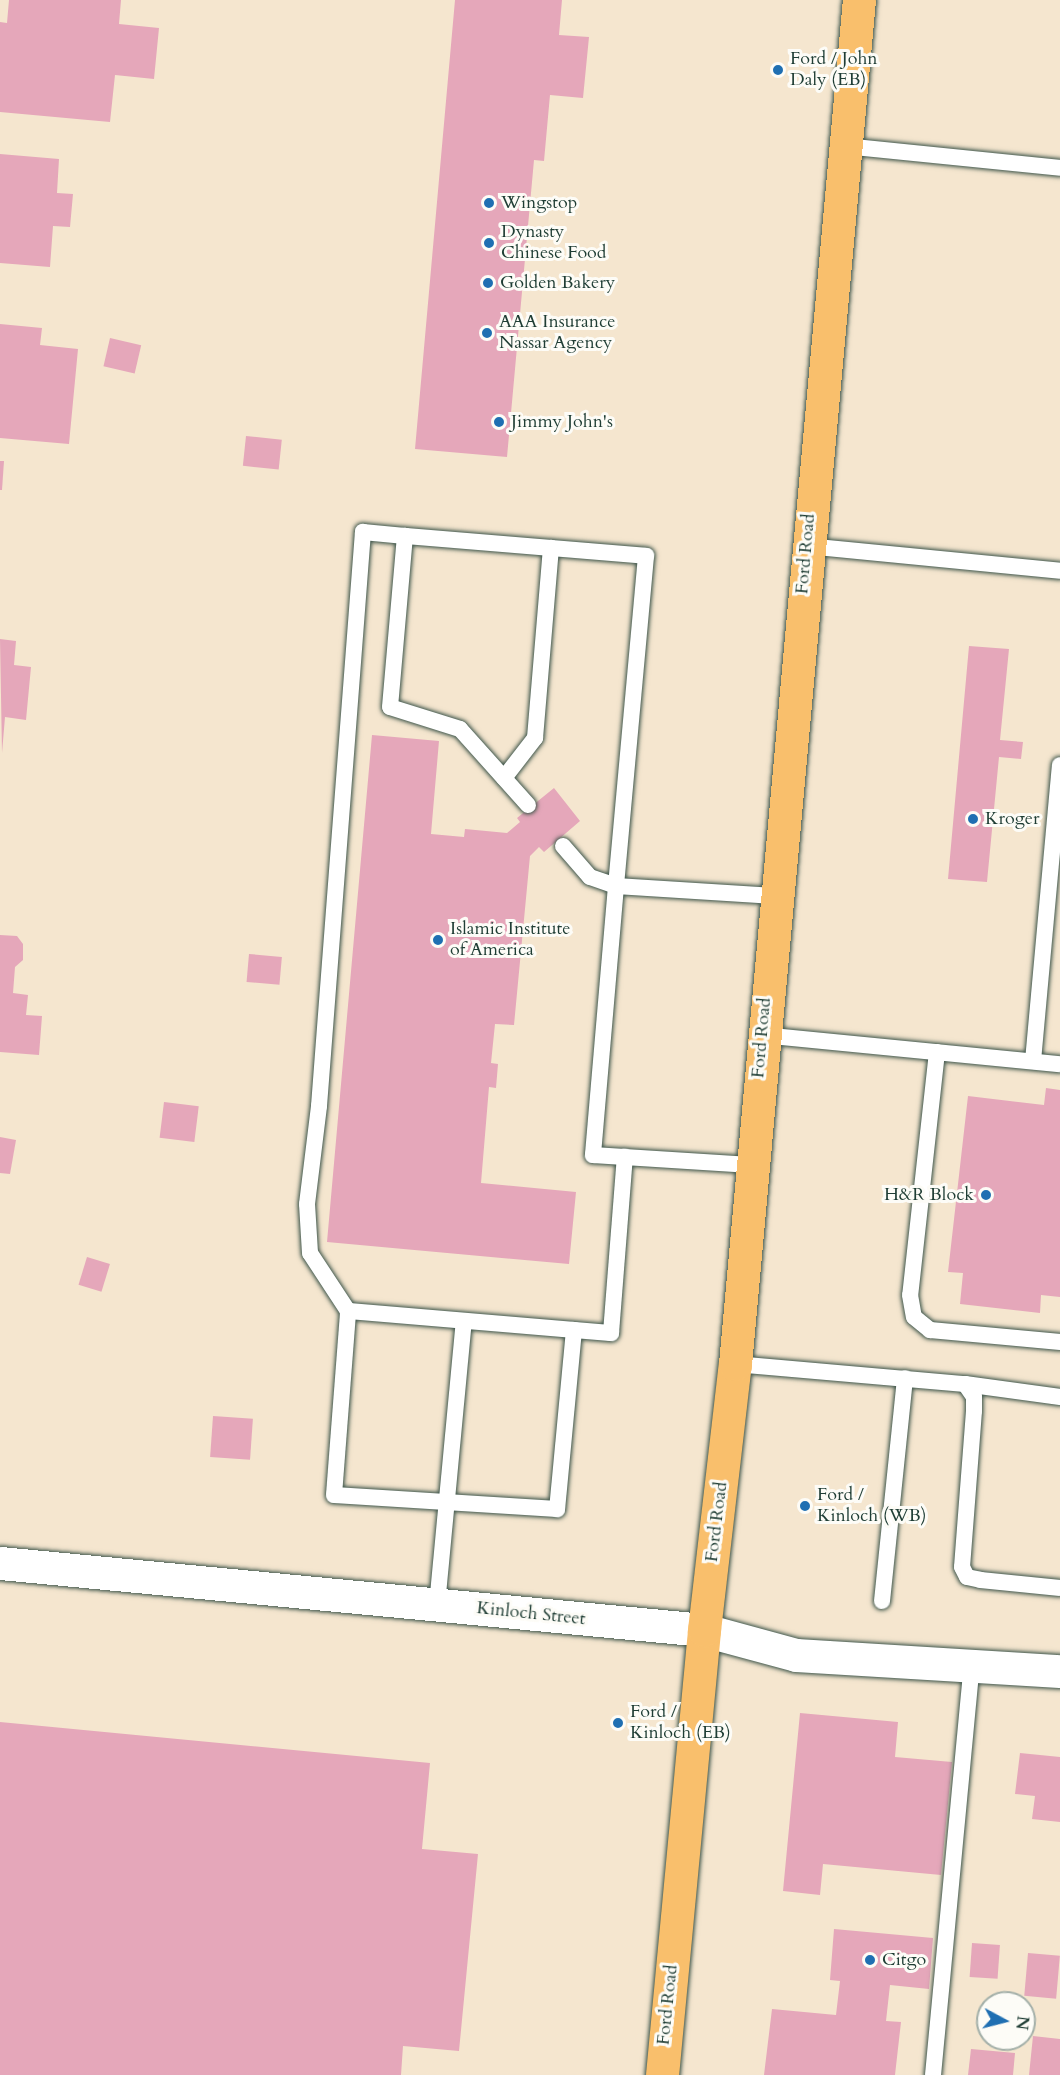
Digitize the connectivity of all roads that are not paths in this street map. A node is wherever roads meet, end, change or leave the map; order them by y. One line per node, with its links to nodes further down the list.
1 (859, 0): 2 (main road, Ford Road)
2 (845, 146): 3 (lane); 5 (main road, Ford Road)
3 (1060, 168)
4 (405, 536): 6 (lane); 9 (lane); 20 (lane)
5 (807, 546): 7 (lane); 13 (main road, Ford Road)
6 (551, 548): 9 (lane); 12 (lane)
7 (1060, 571)
8 (1060, 765): 16 (lane)
9 (504, 778): 10 (lane)
10 (528, 805)
11 (564, 846): 12 (lane)
12 (616, 886): 13 (lane); 18 (lane)
13 (775, 896): 14 (main road, Ford Road)
14 (762, 1035): 15 (lane); 19 (main road, Ford Road)
15 (937, 1052): 16 (lane); 23 (lane)
16 (1033, 1061): 17 (lane)
17 (1060, 1064)
18 (625, 1157): 19 (lane); 22 (lane)
19 (751, 1165): 24 (main road, Ford Road)
20 (348, 1311): 21 (lane); 28 (lane)
21 (464, 1321): 22 (lane); 28 (lane)
22 (574, 1330): 28 (lane)
23 (1060, 1342)
24 (735, 1364): 25 (lane); 33 (main road, Ford Road)
25 (905, 1378): 26 (lane); 31 (lane)
26 (965, 1384): 27 (lane); 30 (lane)
27 (1060, 1397)
28 (445, 1502): 32 (lane)
29 (0, 1563): 32 (street, Kinloch Street)
30 (1060, 1588)
31 (882, 1601)
32 (436, 1605): 33 (street, Kinloch Street)
33 (704, 1630): 34 (street, Kinloch Street); 36 (main road, Ford Road)
34 (972, 1666): 35 (street, Kinloch Street); 37 (lane)
35 (1060, 1671)
36 (662, 2075)
37 (933, 2075)

